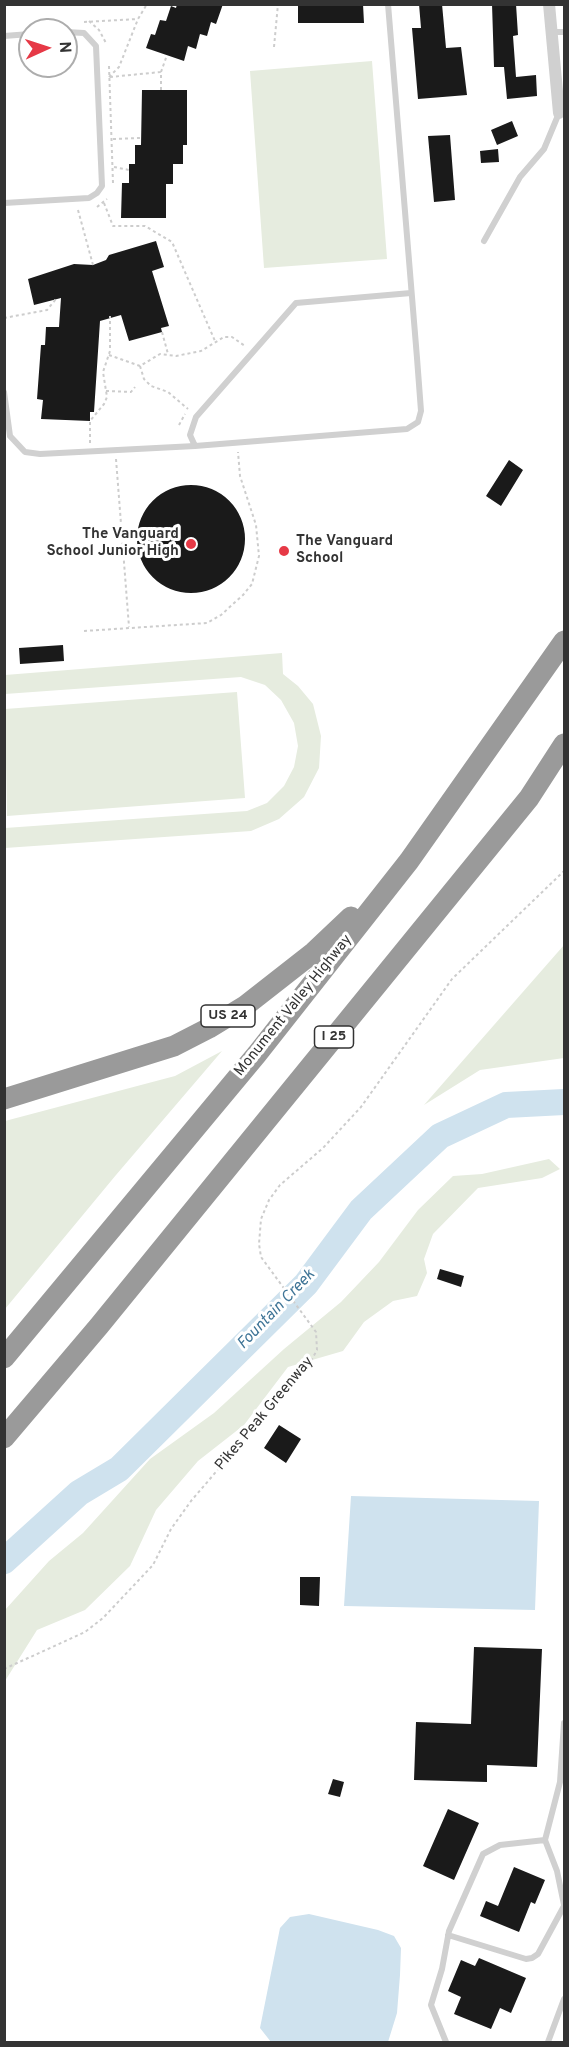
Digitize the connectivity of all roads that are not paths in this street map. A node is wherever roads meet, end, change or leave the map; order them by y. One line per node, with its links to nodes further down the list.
1 (388, 4): 8 (lane)
2 (549, 4): 3 (street)
3 (558, 32): 5 (street)
4 (78, 33): 6 (lane)
5 (559, 113): 7 (lane)
6 (4, 203)
7 (484, 241)
8 (411, 293): 10 (lane); 10 (lane)
9 (4, 392): 10 (lane)
10 (195, 446)
11 (564, 641): 13 (highway, Monument Valley Highway)
12 (564, 744): 16 (highway, I 25)
13 (409, 861): 14 (highway, US 24); 15 (highway, Monument Valley Highway)
14 (4, 1099)
15 (4, 1358)
16 (64, 1368): 17 (highway, I 25); 18 (highway)
17 (4, 1438)
18 (4, 1448)
19 (564, 1723): 20 (lane)
20 (545, 1840): 21 (lane); 22 (lane)
21 (564, 1906): 22 (lane)
22 (448, 1935): 24 (lane)
23 (564, 1999): 25 (lane)
24 (446, 2043)
25 (548, 2043)

